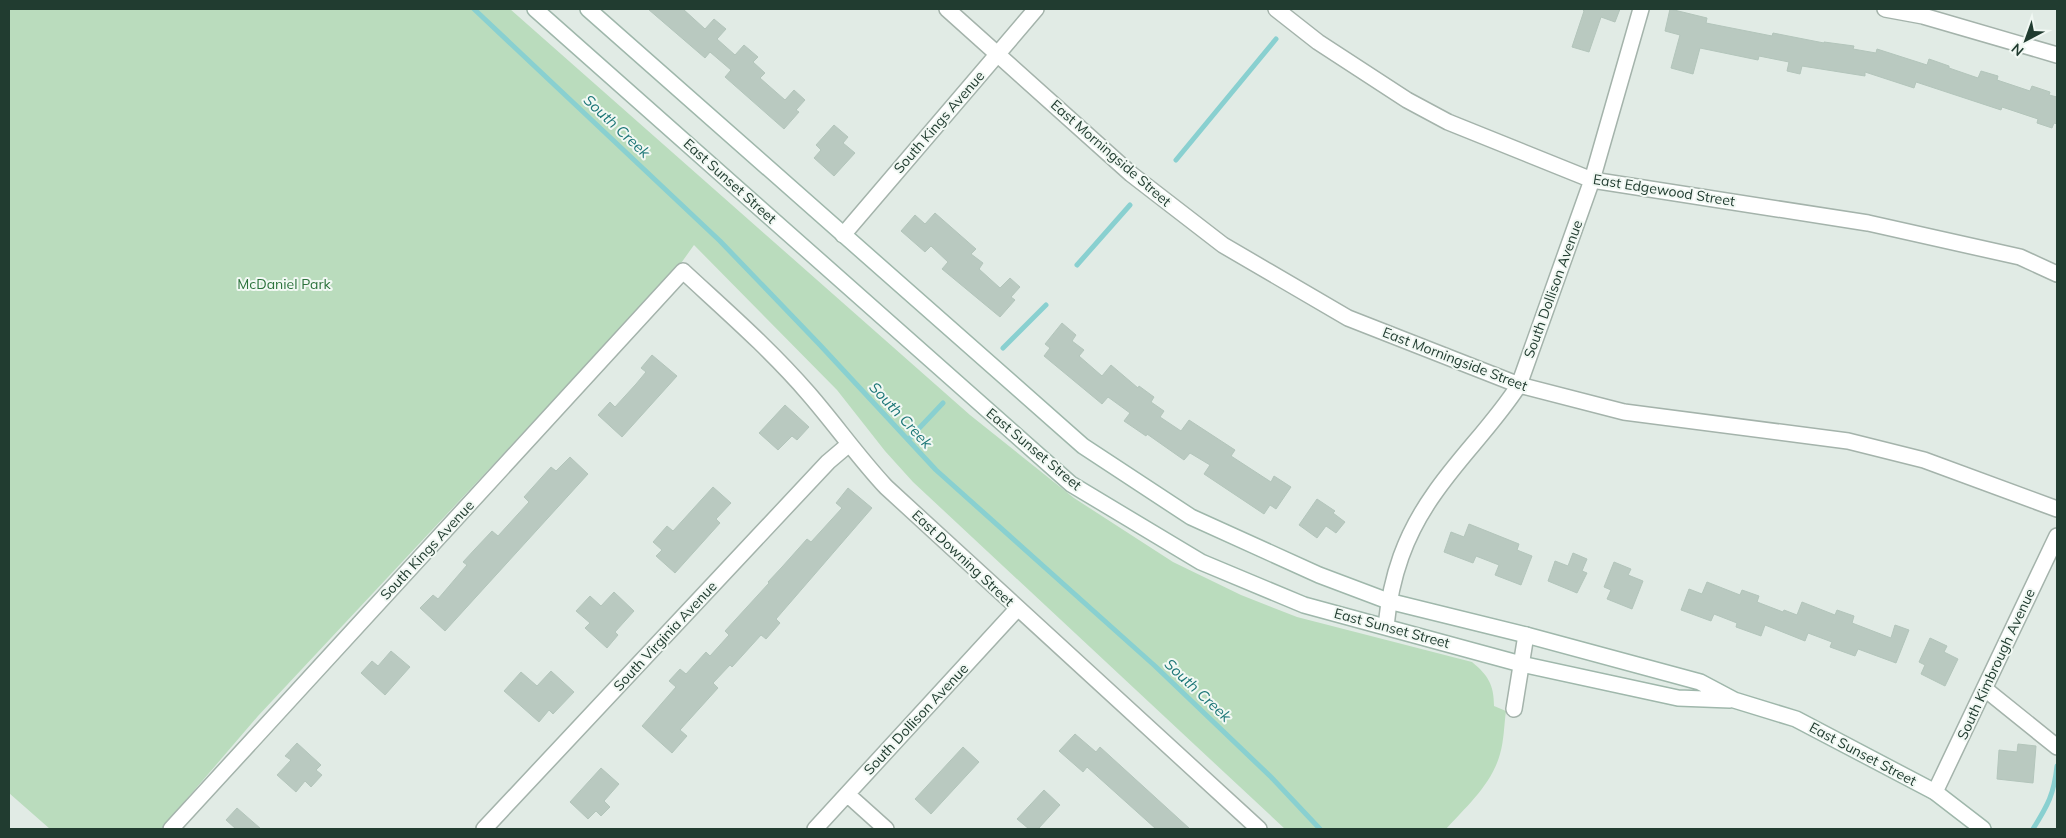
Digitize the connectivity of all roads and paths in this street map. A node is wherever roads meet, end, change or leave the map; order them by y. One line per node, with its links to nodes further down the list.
1 (535, 9): 20 (street, East Sunset Street)
2 (588, 9): 11 (street, East Sunset Street)
3 (947, 9): 8 (street, East Morningside Street)
4 (1036, 9): 8 (street, South Kings Avenue)
5 (1276, 9): 10 (street, East Edgewood Street)
6 (1641, 9): 10 (street, South Dollison Avenue)
7 (1885, 9): 9 (street)
8 (998, 54): 11 (street, South Kings Avenue); 14 (street, East Morningside Street)
9 (2057, 55)
10 (1592, 180): 13 (street, East Edgewood Street); 14 (street, South Dollison Avenue)
11 (842, 235): 18 (street, East Sunset Street)
12 (683, 271): 15 (street, East Downing Street); 29 (street, South Kings Avenue)
13 (2057, 274)
14 (1519, 385): 16 (street, East Morningside Street); 18 (street, South Dollison Avenue)
15 (848, 445): 19 (street, East Downing Street); 30 (street, South Virginia Avenue)
16 (2057, 509)
17 (2057, 536): 23 (street, South Kimbrough Avenue)
18 (1388, 601): 20 (street, South Dollison Avenue); 21 (street, East Sunset Street)
19 (1018, 609): 28 (street, South Dollison Avenue); 33 (street, East Downing Street)
20 (1386, 626): 22 (street, East Sunset Street)
21 (1526, 635): 22 (street); 24 (street, East Sunset Street)
22 (1521, 664): 24 (street, East Sunset Street); 25 (street)
23 (1985, 689): 26 (street); 27 (street, South Kimbrough Avenue)
24 (1734, 700): 27 (street, East Sunset Street)
25 (1514, 709)
26 (2057, 747)
27 (1935, 792): 34 (street, East Sunset Street)
28 (847, 794): 31 (street, South Dollison Avenue); 32 (street)
29 (171, 829)
30 (484, 829)
31 (815, 829)
32 (886, 829)
33 (1259, 829)
34 (1982, 829)

